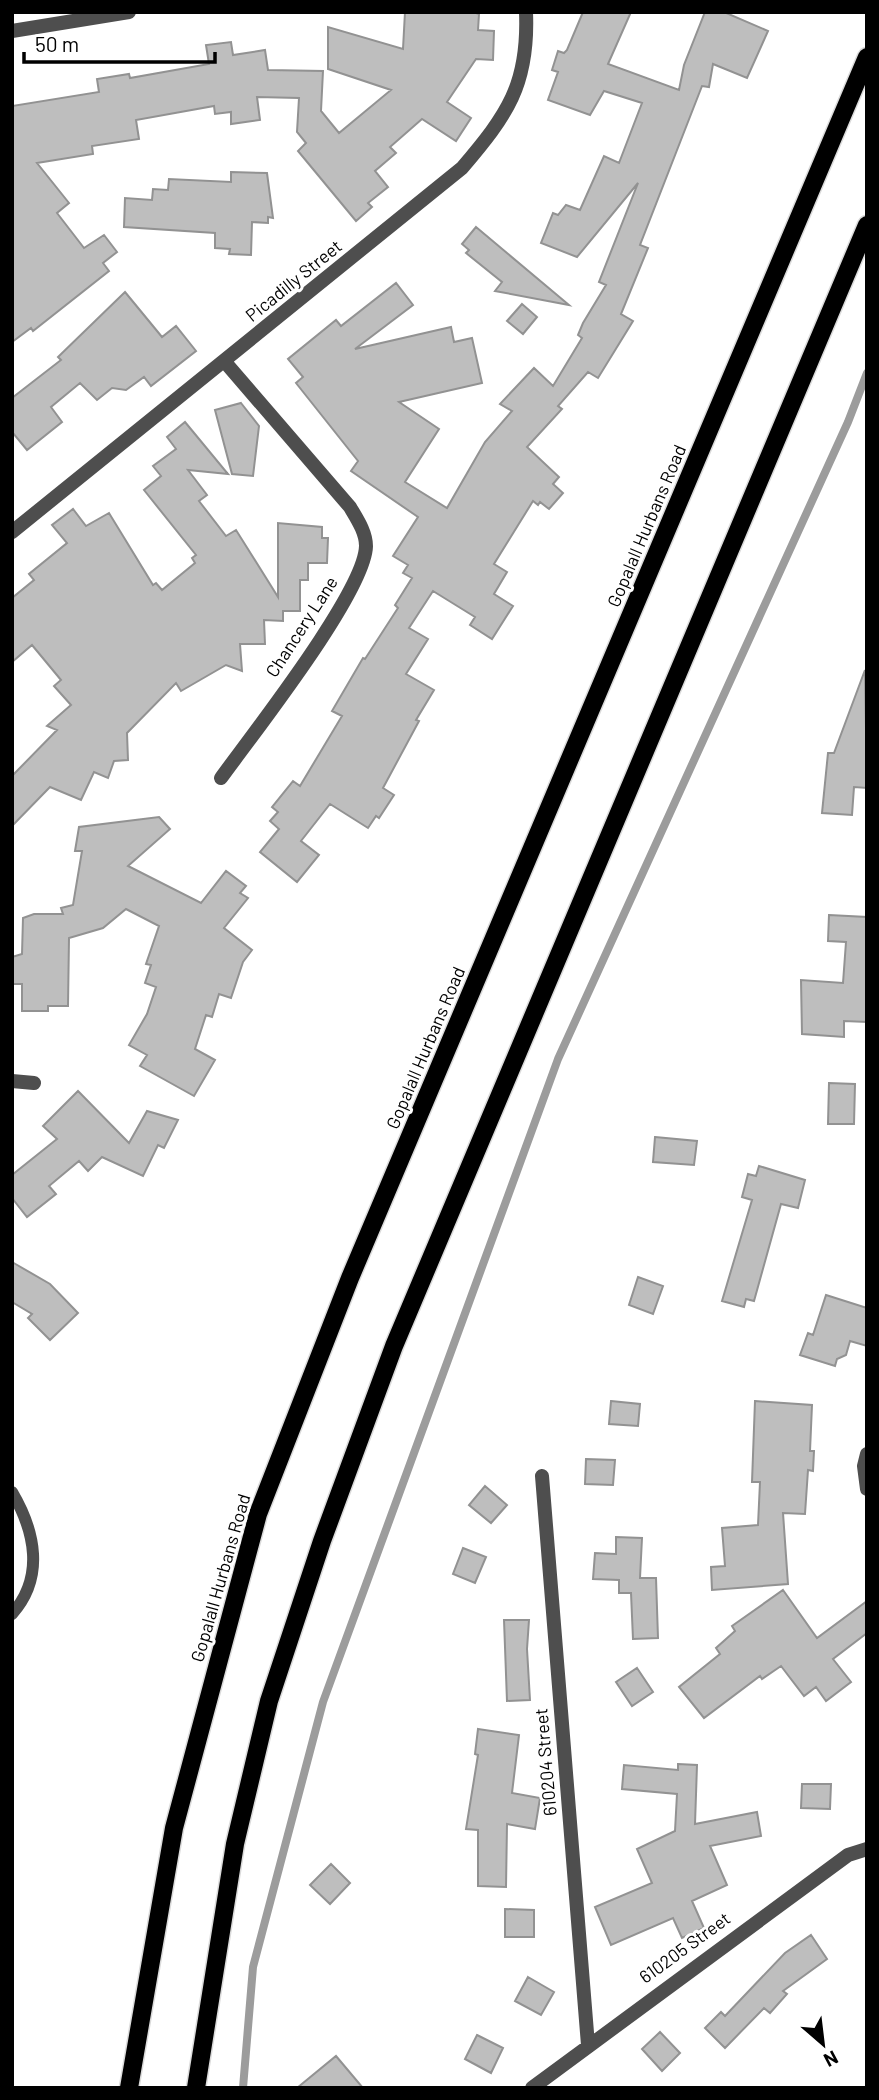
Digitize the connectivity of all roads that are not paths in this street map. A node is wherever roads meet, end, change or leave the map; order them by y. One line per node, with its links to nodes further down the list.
1 (129, 12): 3 (street)
2 (526, 12): 6 (street, Picadilly Street)
3 (12, 31)
4 (867, 57): 18 (main road, Gopalall Hurbans Road)
5 (867, 225): 19 (main road)
6 (225, 362): 7 (street, Picadilly Street); 8 (street, Chancery Lane)
7 (12, 531)
8 (221, 778)
9 (12, 1081): 10 (street)
10 (34, 1083)
11 (867, 1454): 13 (street)
12 (542, 1476): 17 (street, 610204 Street)
13 (867, 1489)
14 (12, 1492): 15 (lane)
15 (12, 1614)
16 (867, 1849): 17 (street, 610205 Street)
17 (588, 2045): 20 (street, 610205 Street)
18 (129, 2088)
19 (196, 2088)
20 (532, 2088)

